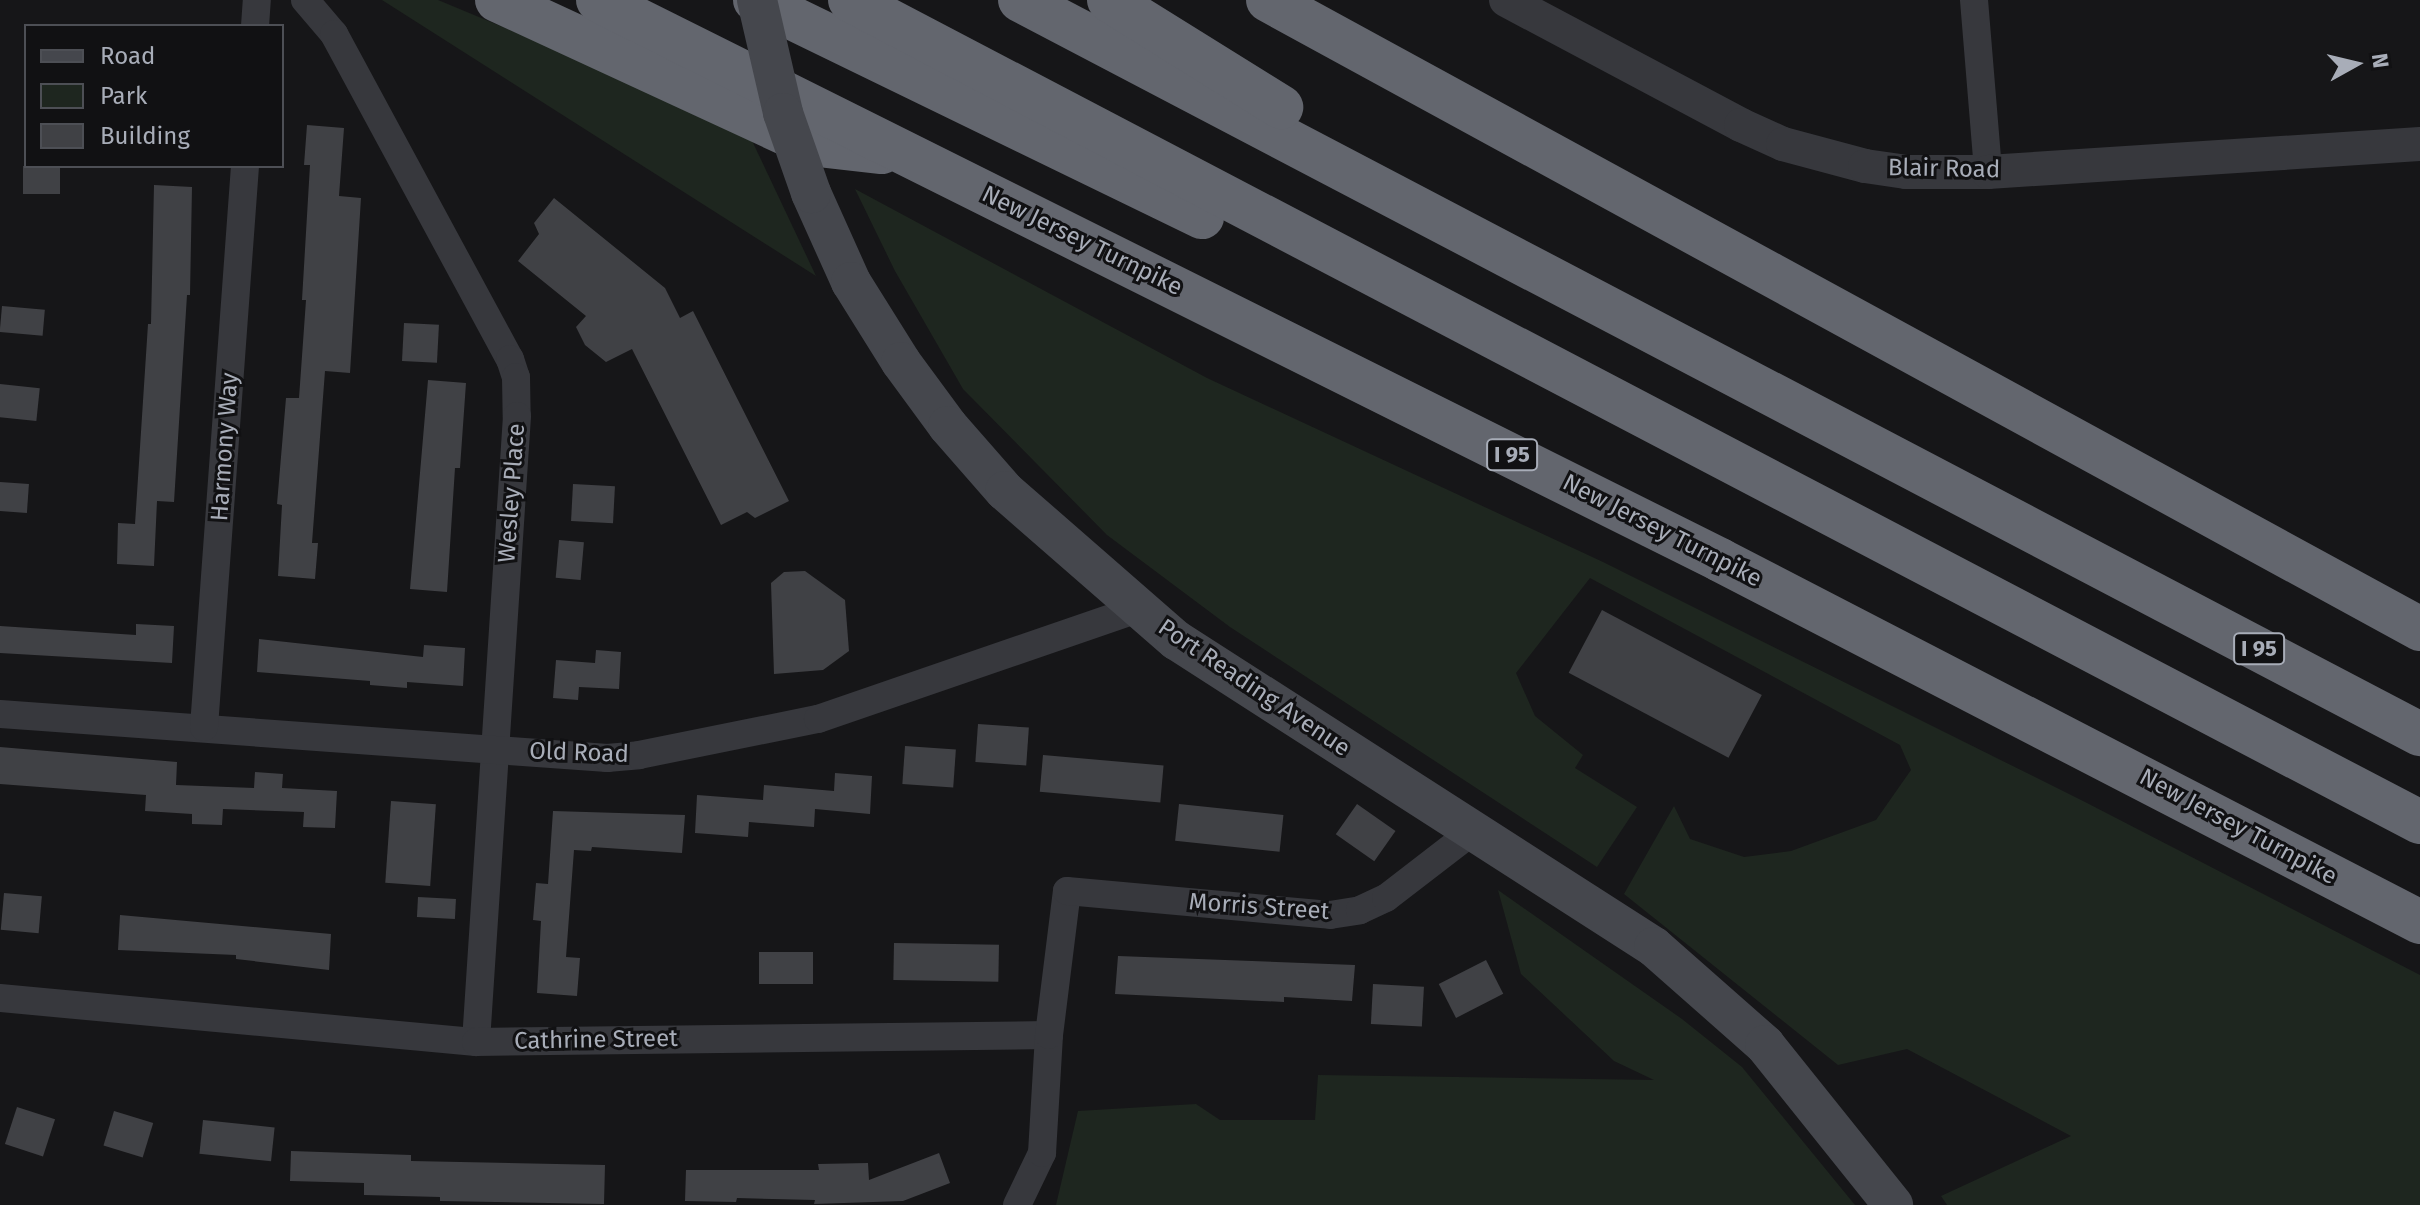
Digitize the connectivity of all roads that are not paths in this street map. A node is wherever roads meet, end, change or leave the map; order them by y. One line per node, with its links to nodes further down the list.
1 (257, 0): 12 (street)
2 (305, 0): 24 (street, Wesley Place)
3 (497, 0): 14 (highway)
4 (598, 0): 14 (highway, New Jersey Turnpike / I 95)
5 (756, 0): 18 (highway); 19 (main road, Port Reading Avenue, bridge)
6 (850, 0): 18 (highway)
7 (1020, 0): 17 (highway, I 95)
8 (1109, 0): 17 (highway)
9 (1268, 0): 20 (highway)
10 (1506, 0): 16 (street, Blair Road)
11 (1974, 0): 16 (street)
12 (255, 24)
13 (2420, 144): 16 (street, Blair Road)
14 (910, 155): 27 (highway, New Jersey Turnpike / I 95)
15 (245, 168): 22 (street, Harmony Way)
16 (1988, 172)
17 (1504, 253): 23 (highway, I 95)
18 (1790, 492): 25 (highway)
19 (1138, 609): 24 (street, Old Road); 26 (main road, Port Reading Avenue)
20 (2420, 629)
21 (0, 714): 22 (street, Old Road)
22 (204, 727): 24 (street, Old Road)
23 (2420, 734)
24 (495, 749): 30 (street, Wesley Place)
25 (2420, 822)
26 (1473, 831): 29 (street, Morris Street); 32 (main road, Port Reading Avenue)
27 (2420, 922)
28 (0, 998): 30 (street, Cathrine Street)
29 (1049, 1035): 30 (street, Cathrine Street); 31 (street)
30 (476, 1042)
31 (1017, 1205)
32 (1893, 1205)

